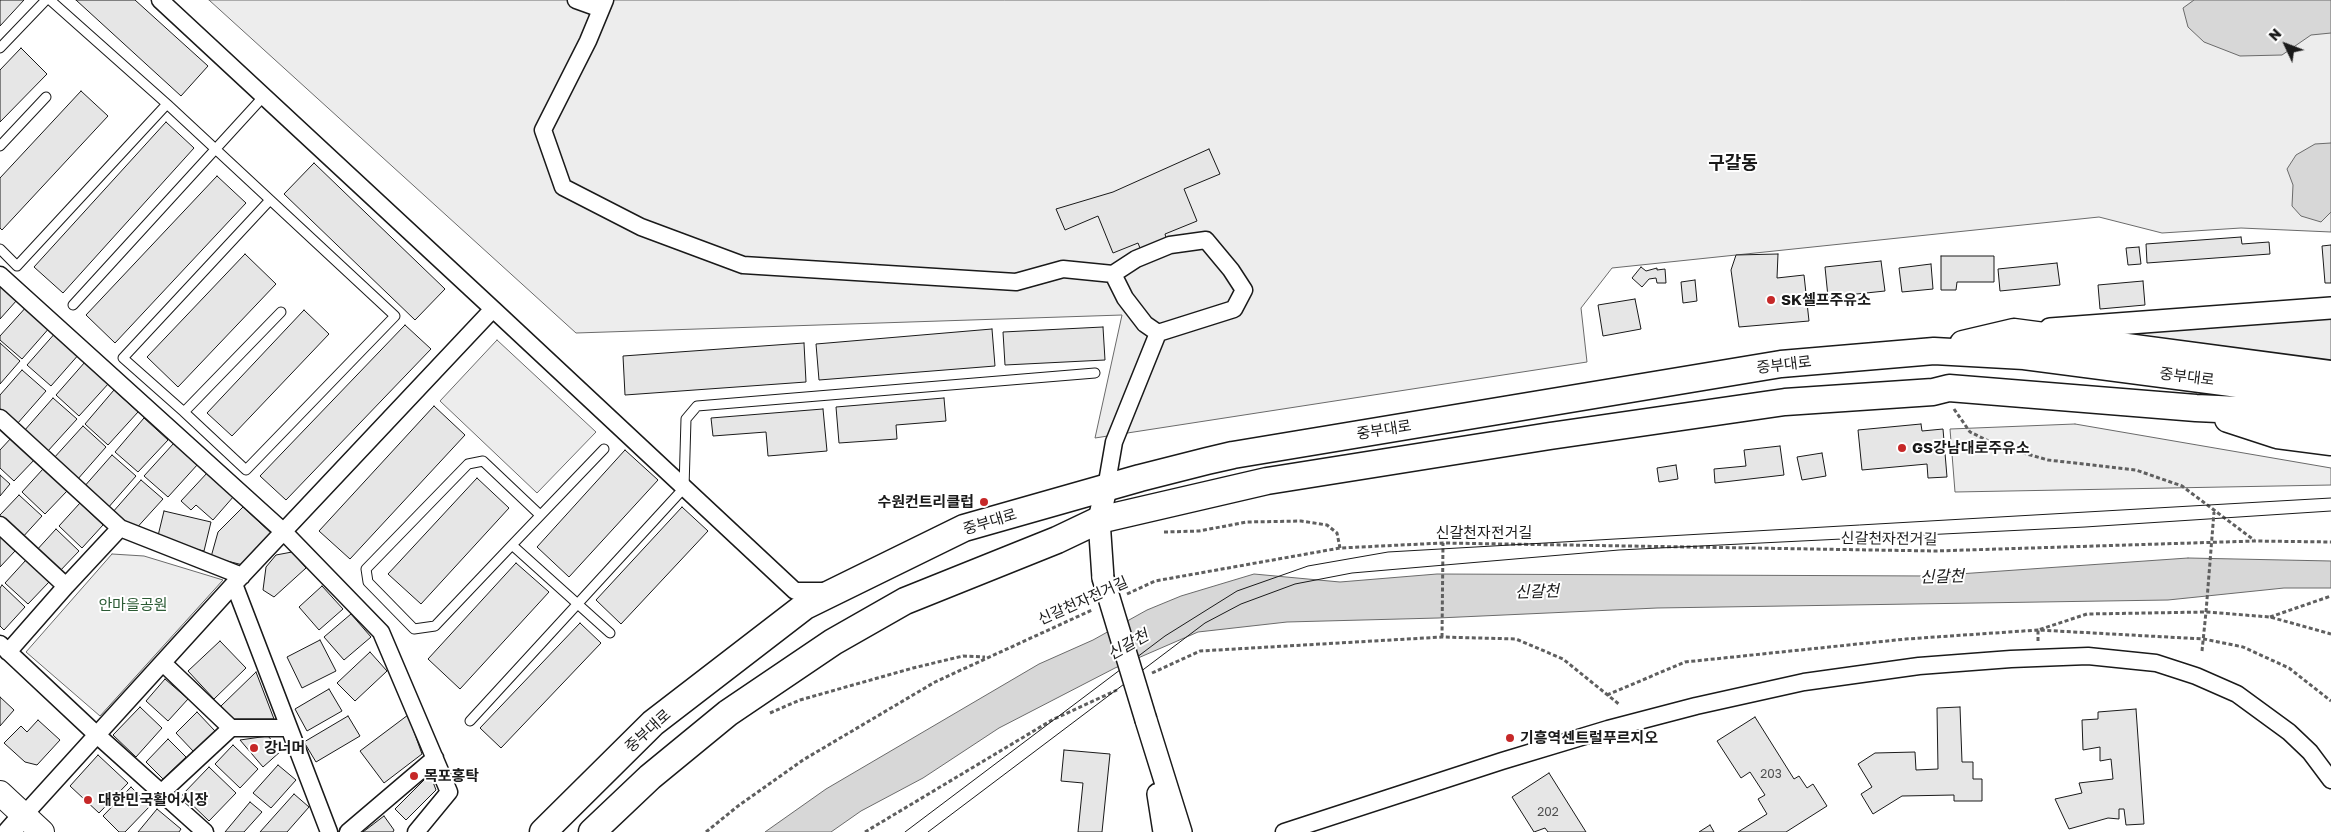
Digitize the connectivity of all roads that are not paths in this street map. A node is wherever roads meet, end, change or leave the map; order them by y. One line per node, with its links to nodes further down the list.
1 (48, 0): 5 (lane); 8 (lane)
2 (160, 0): 6 (street)
3 (576, 0): 4 (street)
4 (603, 4): 13 (street)
5 (0, 48)
6 (264, 96): 10 (lane); 17 (street)
7 (46, 97): 9 (lane)
8 (167, 104): 10 (lane); 12 (lane)
9 (0, 146)
10 (216, 150): 11 (lane); 15 (lane)
11 (270, 200): 26 (lane); 26 (lane)
12 (0, 249)
13 (1113, 274): 20 (street); 20 (street)
14 (0, 275): 37 (street)
15 (72, 304)
16 (2331, 308): 19 (street)
17 (493, 309): 31 (street); 37 (street)
18 (281, 312): 26 (lane)
19 (2014, 332): 21 (main road); 23 (main road)
20 (1158, 333): 32 (street)
21 (1934, 352): 24 (main road, 중부대로); 32 (main road, 중부대로)
22 (1095, 373): 31 (lane)
23 (2331, 374)
24 (2331, 396)
25 (2196, 408): 28 (main road, 중부대로); 29 (main road); 34 (main road, 중부대로)
26 (184, 412)
27 (0, 418): 36 (street)
28 (2331, 419)
29 (2331, 442)
30 (604, 449): 33 (lane)
31 (684, 488): 42 (street); 43 (lane)
32 (1106, 488): 34 (street); 41 (main road, 중부대로)
33 (540, 515): 38 (lane); 38 (lane)
34 (1099, 520): 49 (street, bridge); 64 (main road, 중부대로)
35 (0, 525): 40 (street)
36 (120, 528): 39 (street); 40 (street)
37 (285, 533): 39 (street); 53 (street)
38 (512, 545): 43 (lane)
39 (238, 580): 47 (street); 51 (street)
40 (66, 586): 46 (street)
41 (836, 590): 42 (street); 44 (main road, 중부대로)
42 (795, 591): 44 (street)
43 (578, 604): 45 (lane); 48 (lane)
44 (772, 631): 63 (main road, 중부대로)
45 (610, 633)
46 (4, 648): 52 (street)
47 (163, 663): 50 (street); 52 (street)
48 (470, 720)
49 (1146, 720): 65 (street); 66 (street)
50 (231, 728): 51 (street); 56 (street)
51 (289, 728): 60 (street)
52 (97, 735): 56 (street); 57 (street)
53 (435, 758): 61 (street); 62 (street)
54 (2331, 780): 67 (street)
55 (0, 793): 57 (main road)
56 (161, 793): 59 (street)
57 (16, 824): 58 (main road)
58 (42, 832)
59 (205, 832)
60 (329, 832)
61 (348, 832)
62 (416, 832)
63 (543, 832)
64 (592, 832)
65 (1164, 832)
66 (1181, 832)
67 (1284, 832)

